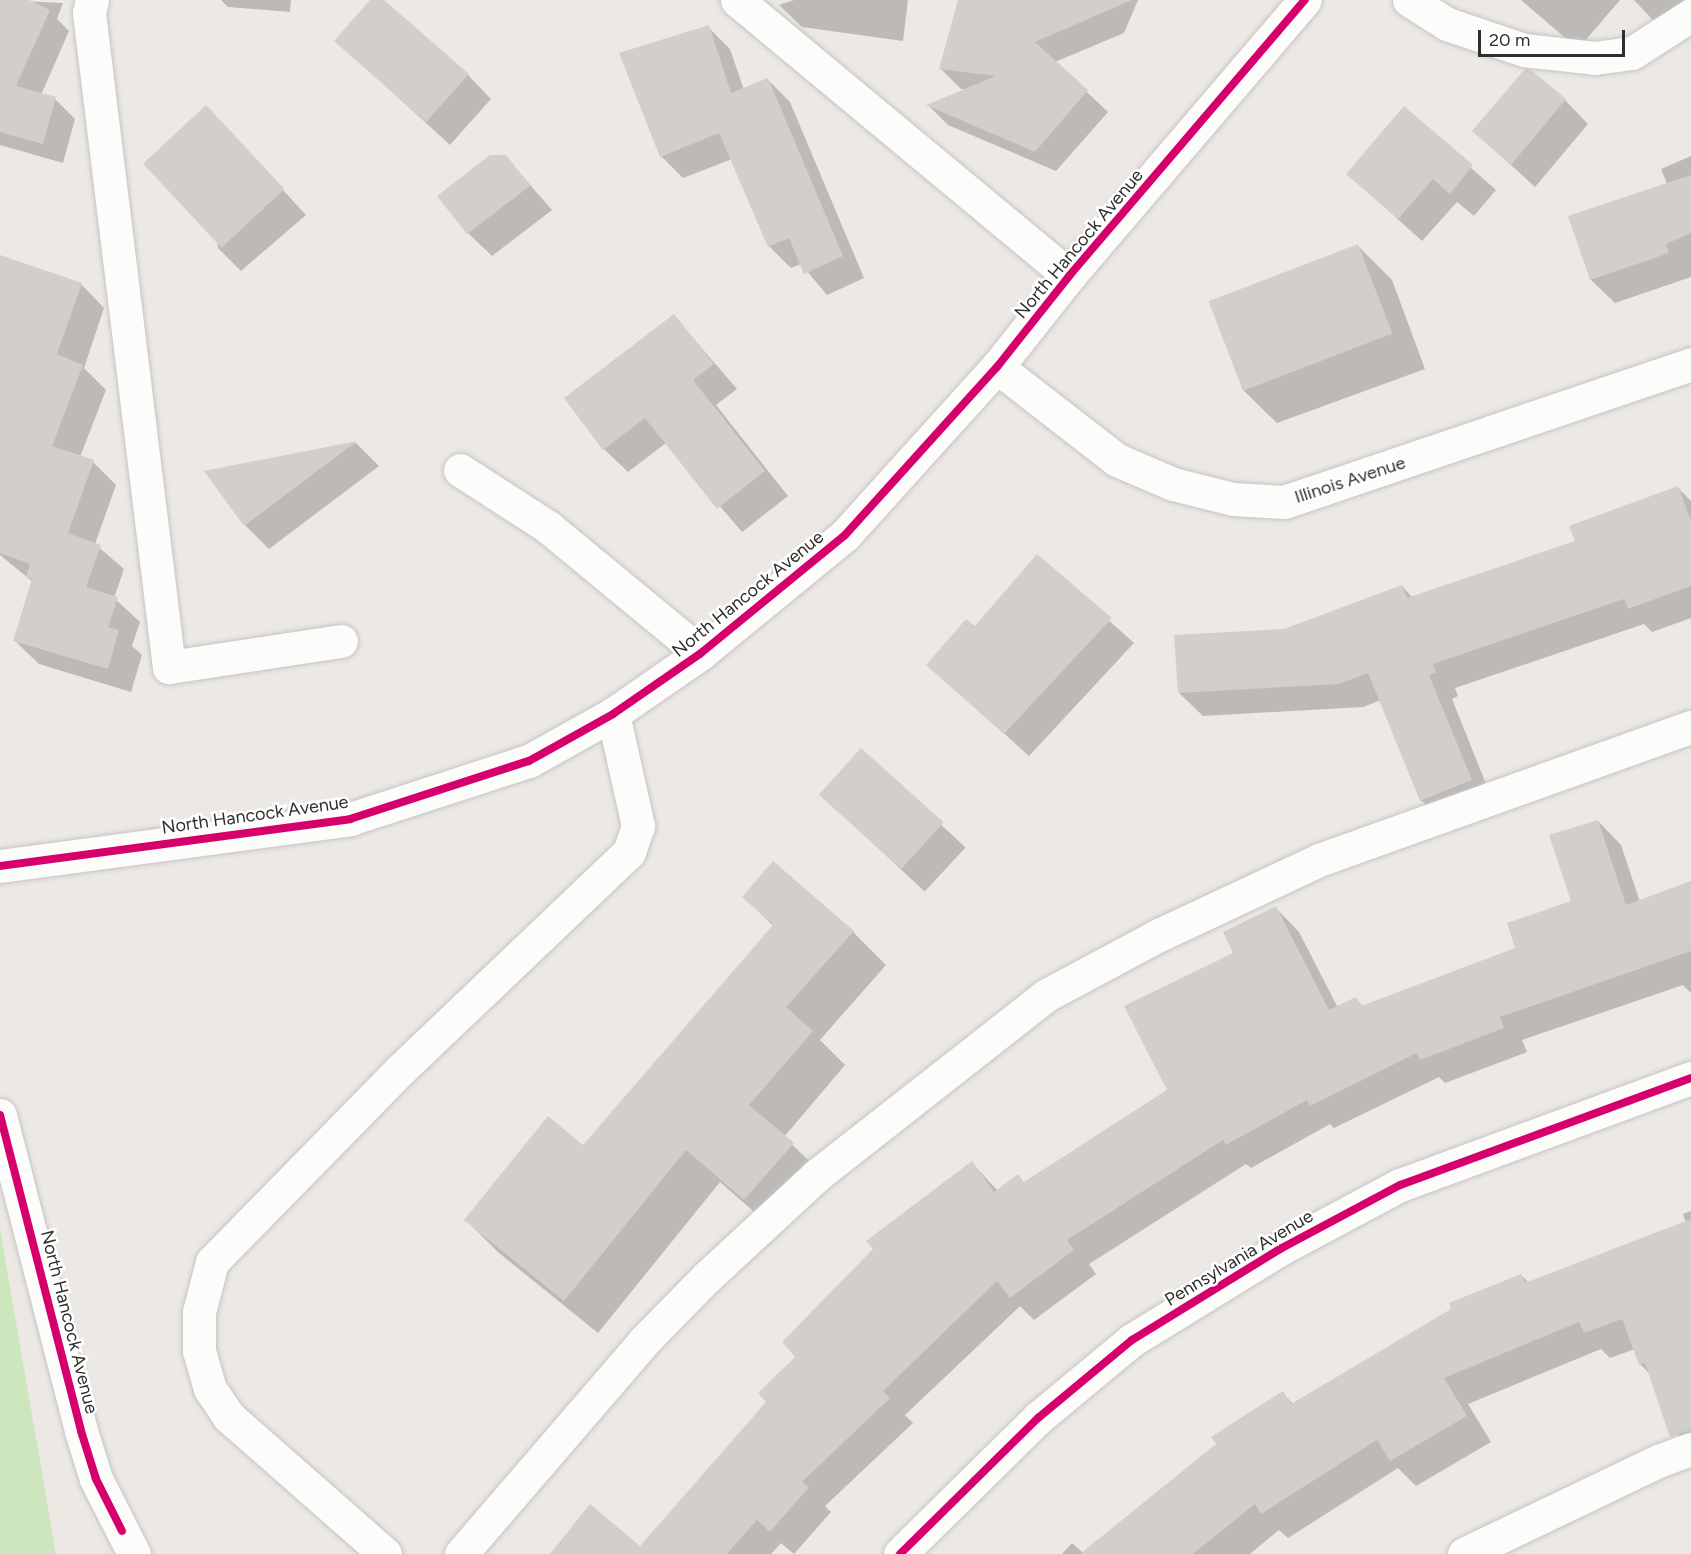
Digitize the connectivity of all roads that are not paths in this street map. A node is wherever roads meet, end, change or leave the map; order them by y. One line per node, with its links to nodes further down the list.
1 (92, 0): 10 (street)
2 (737, 0): 6 (street)
3 (1409, 0): 5 (street)
4 (1289, 5): 6 (street, North Hancock Avenue)
5 (1691, 15)
6 (1069, 276): 8 (street, North Hancock Avenue)
7 (1691, 364): 8 (street, Illinois Avenue)
8 (997, 367): 11 (street, North Hancock Avenue)
9 (460, 470): 11 (street)
10 (341, 641)
11 (700, 653): 12 (street, North Hancock Avenue)
12 (613, 714): 14 (street, North Hancock Avenue); 19 (street)
13 (1691, 727): 20 (street)
14 (0, 866)
15 (1691, 1078): 21 (street, Pennsylvania Avenue)
16 (0, 1115): 18 (street, North Hancock Avenue)
17 (1691, 1449): 22 (street)
18 (128, 1542)
19 (385, 1554)
20 (461, 1554)
21 (900, 1554)
22 (1464, 1554)

